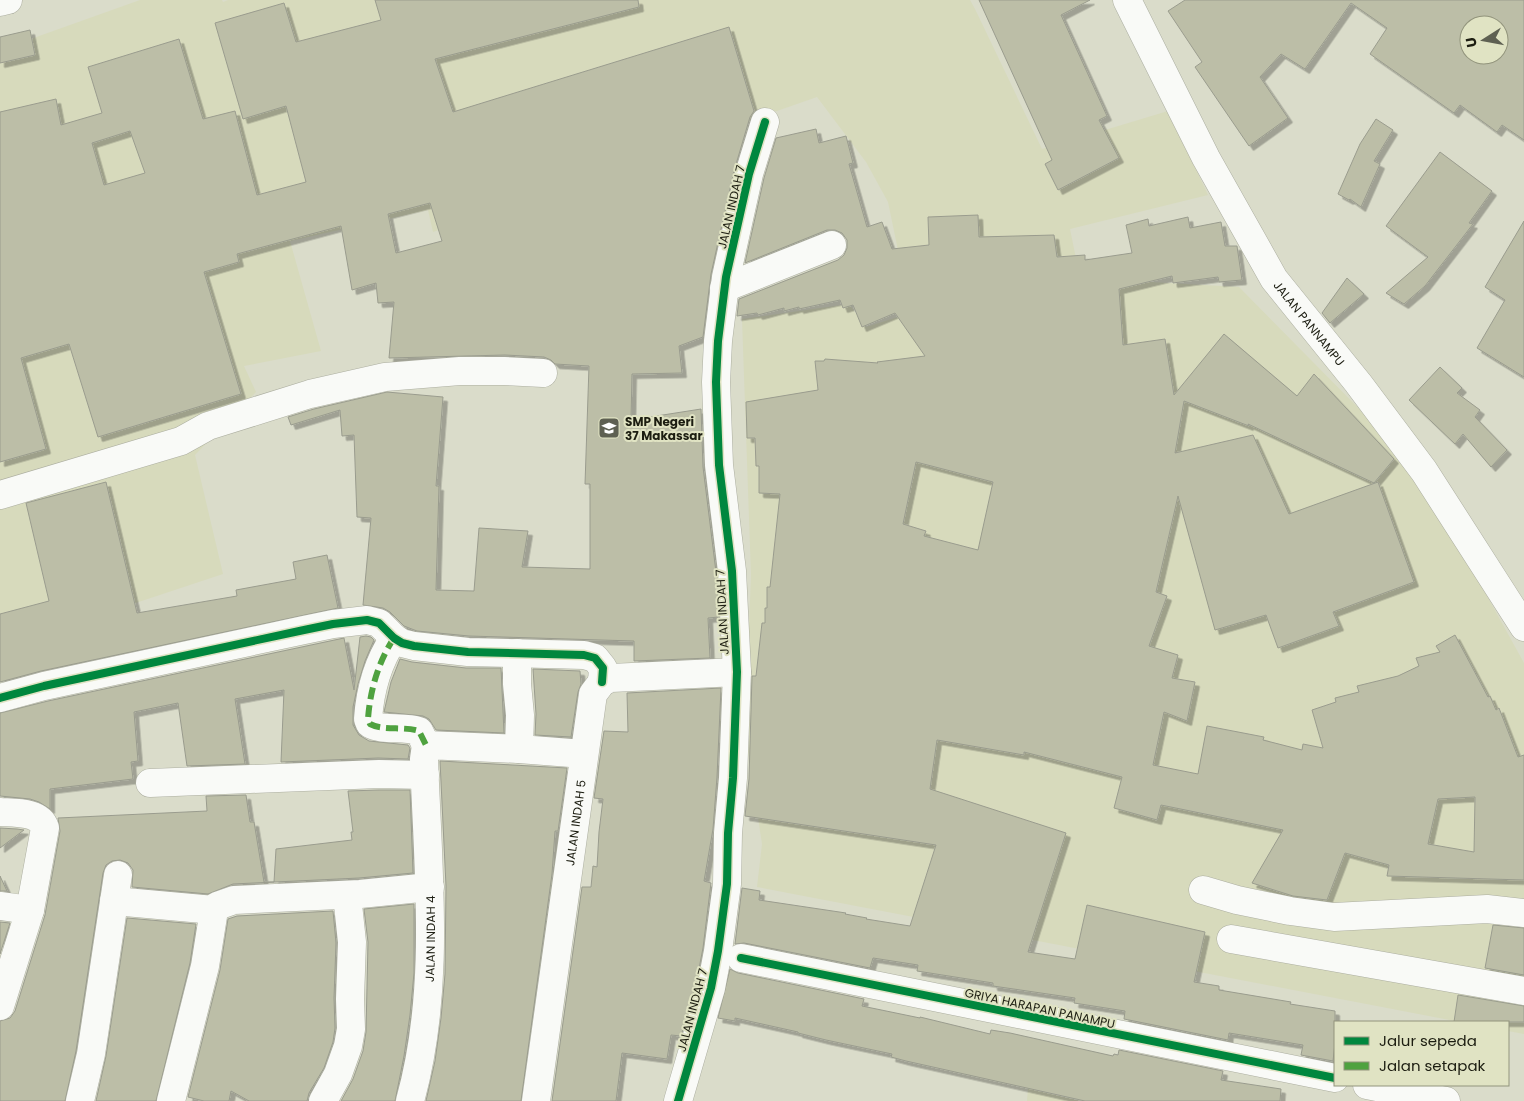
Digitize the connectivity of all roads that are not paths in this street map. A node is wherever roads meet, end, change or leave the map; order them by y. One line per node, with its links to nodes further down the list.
1 (8, 0): 3 (street)
2 (1127, 0): 9 (street, JALAN PANNAMPU)
3 (0, 2)
4 (765, 122): 6 (street, JALAN INDAH 7)
5 (832, 244): 6 (street)
6 (724, 288): 12 (street, JALAN INDAH 7)
7 (543, 373): 8 (street)
8 (0, 495)
9 (1524, 627)
10 (394, 638): 11 (street); 14 (street); 15 (street)
11 (517, 653): 13 (street); 16 (street)
12 (737, 672): 13 (street); 39 (street, JALAN INDAH 7)
13 (602, 682): 17 (street, JALAN INDAH 5)
14 (0, 698)
15 (426, 746): 16 (street); 18 (street, JALAN INDAH 4)
16 (519, 749): 17 (street)
17 (584, 754): 38 (street, JALAN INDAH 5)
18 (425, 775): 19 (street); 21 (street, JALAN INDAH 4)
19 (150, 783)
20 (0, 812): 25 (street)
21 (430, 887): 23 (street); 37 (street, JALAN INDAH 4)
22 (1203, 890): 27 (street)
23 (347, 894): 26 (street); 36 (street)
24 (0, 906): 25 (street)
25 (30, 910): 31 (street)
26 (214, 910): 34 (street); 35 (street)
27 (1524, 913)
28 (1231, 939): 30 (street)
29 (741, 958): 32 (street, GRIYA HARAPAN PANAMPU)
30 (1524, 991)
31 (0, 1006)
32 (1334, 1078)
33 (1372, 1086): 40 (street)
34 (80, 1101)
35 (171, 1101)
36 (322, 1101)
37 (410, 1101)
38 (536, 1101)
39 (678, 1101)
40 (1446, 1101)

